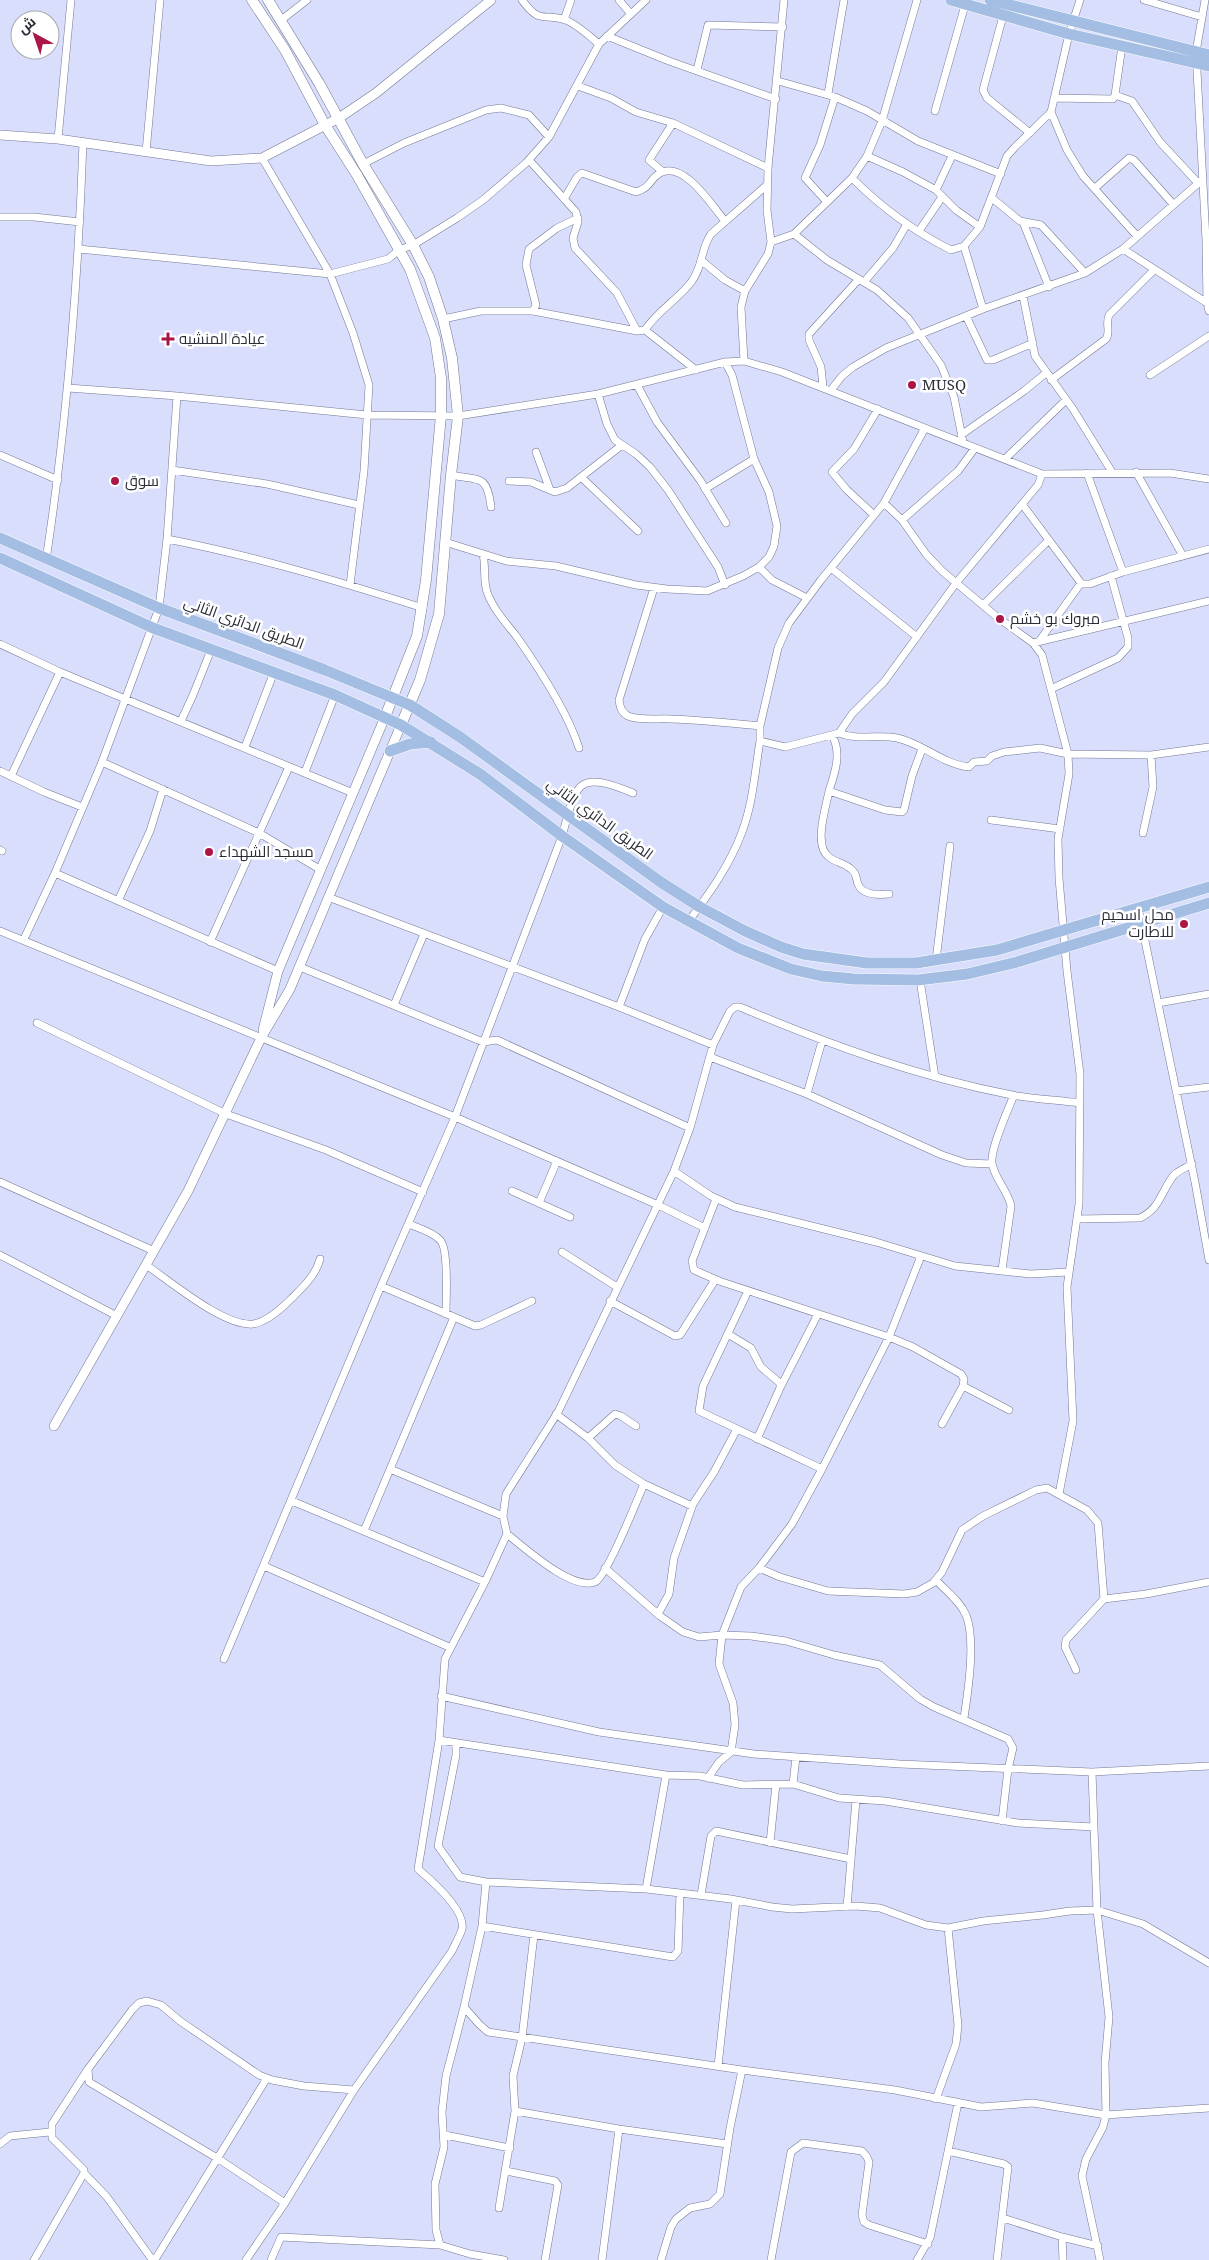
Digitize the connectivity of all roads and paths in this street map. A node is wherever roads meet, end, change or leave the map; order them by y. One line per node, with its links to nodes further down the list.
1 (71, 0): 50 (street)
2 (160, 0): 52 (street)
3 (252, 0): 46 (main road)
4 (268, 0): 24 (main road)
5 (307, 0): 24 (street)
6 (491, 0): 43 (street)
7 (522, 0): 23 (street)
8 (571, 0): 23 (street)
9 (619, 0): 20 (street)
10 (646, 0): 20 (street)
11 (784, 0): 26 (street)
12 (844, 0): 38 (street)
13 (917, 0): 44 (street)
14 (950, 0): 19 (main road)
15 (1080, 0): 25 (street)
16 (1144, 0): 22 (street)
17 (1205, 0): 22 (street)
18 (998, 1): 25 (main road)
19 (965, 4): 21 (main road); 41 (street)
20 (630, 13): 28 (street)
21 (1003, 16): 27 (main road); 47 (street)
22 (1202, 17): 32 (street)
23 (564, 20): 29 (street)
24 (280, 21): 43 (main road)
25 (1074, 22): 27 (street); 32 (main road)
26 (783, 26): 34 (street); 35 (street)
27 (1069, 34): 30 (main road); 39 (street)
28 (607, 36): 29 (street); 34 (street)
29 (599, 44): 36 (street)
30 (1122, 46): 32 (main road); 37 (street)
31 (1209, 54): 32 (main road)
32 (1196, 57): 33 (main road); 59 (street)
33 (1209, 66)
34 (698, 70): 40 (street)
35 (778, 81): 38 (street); 40 (street)
36 (578, 86): 45 (street); 49 (street)
37 (1115, 95): 39 (street); 64 (street)
38 (831, 96): 44 (street); 71 (street)
39 (1054, 98): 42 (street)
40 (776, 99): 60 (street)
41 (935, 110)
42 (1051, 112): 47 (street); 66 (street)
43 (339, 118): 46 (street); 58 (main road)
44 (882, 121): 53 (street); 54 (street)
45 (673, 123): 60 (street); 61 (street)
46 (325, 125): 55 (street); 88 (main road)
47 (1030, 133): 62 (street)
48 (0, 135): 50 (street)
49 (549, 137): 56 (street); 58 (street)
50 (58, 139): 51 (street)
51 (83, 143): 52 (street); 76 (street)
52 (146, 152): 55 (street)
53 (867, 156): 63 (street); 67 (street)
54 (952, 156): 62 (street); 67 (street)
55 (262, 158): 93 (street)
56 (528, 160): 70 (street); 84 (street)
57 (1209, 160): 59 (street)
58 (363, 164): 84 (main road)
59 (1201, 164): 64 (street)
60 (768, 168): 65 (street)
61 (662, 171): 70 (street); 75 (street)
62 (1001, 174): 69 (street)
63 (852, 178): 71 (street); 78 (street)
64 (1200, 182): 72 (street); 89 (street)
65 (767, 185): 75 (street); 83 (street)
66 (1095, 188): 72 (street); 82 (street)
67 (936, 190): 68 (street)
68 (942, 197): 79 (street); 80 (street)
69 (992, 198): 77 (street); 79 (street)
70 (564, 199): 74 (street)
71 (826, 202): 81 (street)
72 (1173, 204): 82 (street)
73 (0, 217): 76 (street)
74 (578, 218): 100 (street); 104 (street)
75 (725, 221): 90 (street)
76 (80, 222): 87 (street)
77 (1023, 222): 92 (street); 95 (street)
78 (907, 224): 80 (street); 94 (street)
79 (980, 226): 85 (street)
80 (919, 231): 85 (street)
81 (794, 234): 83 (street); 94 (street)
82 (1137, 236): 86 (street)
83 (772, 242): 96 (street)
84 (413, 245): 88 (street); 102 (main road)
85 (964, 246): 99 (street)
86 (1124, 248): 91 (street); 92 (street)
87 (79, 249): 93 (street); 116 (street)
88 (399, 250): 93 (street); 123 (main road)
89 (1208, 252): 98 (street)
90 (702, 261): 96 (street); 103 (street)
91 (1154, 270): 98 (street); 113 (street)
92 (1085, 273): 95 (street)
93 (330, 274): 122 (street)
94 (861, 280): 105 (street); 115 (street)
95 (1049, 287): 97 (street)
96 (745, 291): 108 (street)
97 (1023, 296): 99 (street); 107 (street)
98 (1208, 307)
99 (984, 309): 101 (street)
100 (533, 311): 102 (street); 104 (street)
101 (966, 316): 105 (street); 107 (street)
102 (443, 319): 124 (main road)
103 (645, 330): 104 (street); 110 (street)
104 (637, 331)
105 (920, 334): 117 (street); 126 (street)
106 (1209, 336): 112 (street)
107 (1033, 343): 111 (street)
108 (744, 360): 109 (street); 115 (street)
109 (726, 362): 110 (street); 131 (street)
110 (696, 370): 114 (street)
111 (1046, 373): 113 (street); 126 (street)
112 (1150, 375)
113 (1052, 380): 120 (street)
114 (637, 385): 118 (street); 143 (street)
115 (823, 387): 117 (street)
116 (68, 388): 119 (street); 141 (street)
117 (831, 390): 121 (street)
118 (598, 394): 124 (street); 127 (street)
119 (177, 396): 122 (street); 133 (street)
120 (1066, 400): 132 (street); 134 (street)
121 (878, 409): 125 (street); 149 (street)
122 (367, 415): 123 (street); 147 (street)
123 (441, 415): 124 (street); 175 (main road)
124 (458, 416): 138 (main road)
125 (926, 428): 126 (street); 145 (street)
126 (962, 438): 128 (street)
127 (622, 445): 139 (street); 169 (street)
128 (975, 448): 132 (street); 150 (street)
129 (536, 452): 144 (street)
130 (0, 455): 141 (street)
131 (754, 459): 143 (street); 162 (street)
132 (1005, 459): 137 (street)
133 (172, 470): 147 (street); 154 (street)
134 (1112, 472): 135 (street); 136 (street)
135 (1136, 472): 140 (street); 159 (street)
136 (1087, 473): 137 (street); 164 (street)
137 (1042, 474): 146 (street)
138 (450, 476): 148 (street); 156 (main road)
139 (581, 477): 144 (street); 152 (street)
140 (1209, 479)
141 (58, 480): 161 (street)
142 (510, 481): 144 (street)
143 (705, 489): 151 (street)
144 (550, 490)
145 (884, 503): 149 (street); 150 (street)
146 (1022, 504): 155 (street); 166 (street)
147 (360, 505): 168 (street)
148 (491, 507)
149 (874, 515): 163 (street)
150 (902, 520): 166 (street)
151 (726, 524)
152 (638, 531)
153 (0, 538): 161 (main road, الطريق الدائري الثاني)
154 (167, 539): 168 (street); 174 (street)
155 (1049, 540): 167 (street); 173 (street)
156 (445, 542): 158 (street); 188 (main road)
157 (1209, 549): 159 (street)
158 (483, 554): 170 (street); 198 (street)
159 (1183, 556): 164 (street)
160 (0, 558): 177 (main road)
161 (46, 560): 174 (main road, الطريق الدائري الثاني)
162 (759, 567): 169 (street); 171 (street)
163 (831, 568): 171 (street); 178 (street)
164 (1123, 572): 165 (street)
165 (1111, 576): 167 (street); 176 (street)
166 (956, 583): 173 (street); 178 (street)
167 (1081, 584): 179 (street)
168 (350, 585): 175 (street)
169 (725, 585): 170 (street)
170 (654, 588): 192 (street)
171 (807, 598): 192 (street)
172 (1209, 602): 176 (street)
173 (983, 605): 179 (street)
174 (159, 608): 177 (street); 186 (main road, الطريق الدائري الثاني)
175 (423, 608): 186 (main road)
176 (1124, 621): 179 (street); 184 (street)
177 (153, 628): 181 (main road); 187 (street)
178 (917, 637): 193 (street)
179 (1036, 641): 184 (street)
180 (0, 644): 182 (street)
181 (210, 650): 183 (main road); 190 (street)
182 (60, 672): 187 (street); 207 (street)
183 (274, 672): 185 (main road); 196 (street)
184 (1052, 688): 201 (street)
185 (335, 695): 189 (main road); 206 (street)
186 (394, 698): 188 (main road, الطريق الدائري الثاني); 189 (main road)
187 (124, 699): 190 (street); 203 (street)
188 (410, 705): 191 (main road); 213 (main road, الطريق الدائري الثاني)
189 (385, 718): 191 (main road); 210 (street)
190 (181, 720): 196 (street)
191 (402, 725): 195 (main road); 200 (street)
192 (760, 726): 194 (street)
193 (835, 734): 194 (street); 199 (street); 209 (street)
194 (760, 740): 228 (street)
195 (431, 742): 200 (main road); 218 (main road)
196 (244, 747): 204 (street)
197 (1209, 747): 202 (street)
198 (578, 748)
199 (922, 749): 201 (street); 209 (street)
200 (390, 751): 224 (street)
201 (1068, 754): 202 (street); 215 (street)
202 (1151, 755): 217 (street)
203 (102, 762): 208 (street); 212 (street)
204 (289, 767): 206 (street); 216 (street)
205 (0, 771): 207 (street)
206 (305, 772): 210 (street)
207 (11, 776): 212 (street)
208 (163, 789): 216 (street); 225 (street)
209 (829, 791): 223 (street)
210 (353, 793): 220 (street)
211 (633, 793): 213 (street)
212 (82, 807): 221 (street)
213 (568, 814): 218 (street); 228 (main road, الطريق الدائري الثاني)
214 (991, 820): 215 (street)
215 (1060, 829): 232 (street)
216 (259, 833): 220 (street); 236 (street)
217 (1143, 833)
218 (562, 836): 227 (main road); 240 (street)
219 (950, 846): 238 (street)
220 (321, 870): 241 (street)
221 (55, 873): 225 (street); 235 (street)
222 (1209, 886): 229 (main road, الطريق الدائري الثاني)
223 (889, 894)
224 (328, 897): 234 (street); 239 (street)
225 (118, 901): 236 (street)
226 (1209, 903): 231 (main road)
227 (663, 907): 230 (main road); 246 (street)
228 (700, 907): 230 (street); 238 (main road, الطريق الدائري الثاني)
229 (1138, 908): 231 (street); 232 (main road, الطريق الدائري الثاني)
230 (688, 922): 242 (main road)
231 (1143, 924): 237 (main road); 244 (street)
232 (1064, 930): 237 (street); 238 (main road, الطريق الدائري الثاني)
233 (0, 931): 235 (street)
234 (424, 934): 240 (street); 245 (street)
235 (24, 940): 248 (street)
236 (210, 942): 241 (street)
237 (1066, 946): 242 (main road); 258 (street)
238 (936, 960)
239 (300, 966): 245 (street); 248 (street)
240 (513, 967): 246 (street); 250 (street)
241 (278, 971): 248 (street)
242 (920, 980): 253 (street)
243 (1209, 994): 244 (street)
244 (1158, 1003): 255 (street)
245 (394, 1005): 250 (street)
246 (619, 1007): 251 (street)
247 (37, 1023): 259 (street)
248 (262, 1038): 259 (street); 260 (street)
249 (822, 1041): 251 (street); 253 (street); 256 (street)
250 (483, 1042): 260 (street); 261 (street)
251 (713, 1045): 252 (street)
252 (710, 1057): 256 (street); 261 (street)
253 (935, 1078): 257 (street)
254 (1209, 1087): 255 (street)
255 (1176, 1091): 264 (street)
256 (808, 1094): 263 (street)
257 (1014, 1095): 258 (street); 263 (street)
258 (1080, 1103): 273 (street)
259 (226, 1114): 268 (street); 276 (street)
260 (455, 1116): 262 (street); 268 (street)
261 (690, 1128): 265 (street)
262 (557, 1161): 270 (street); 271 (street)
263 (992, 1164): 283 (street)
264 (1192, 1164): 273 (street); 281 (street)
265 (674, 1171): 269 (street); 271 (street)
266 (0, 1182): 276 (street)
267 (512, 1191): 270 (street)
268 (423, 1192): 274 (street)
269 (716, 1198): 275 (street); 279 (street)
270 (538, 1203): 272 (street)
271 (658, 1205): 275 (street); 287 (street)
272 (570, 1217)
273 (1077, 1219): 284 (street)
274 (409, 1224): 286 (street); 291 (street)
275 (705, 1228): 285 (street)
276 (154, 1252): 282 (street)
277 (562, 1252): 287 (street)
278 (0, 1255): 293 (street)
279 (921, 1256): 283 (street); 296 (street)
280 (320, 1259): 282 (street)
281 (1209, 1260)
282 (146, 1265): 293 (street)
283 (1002, 1270): 284 (street)
284 (1068, 1272): 310 (street)
285 (715, 1280): 288 (street); 290 (street)
286 (381, 1286): 291 (street); 311 (street)
287 (617, 1287): 290 (street)
288 (748, 1291): 292 (street); 295 (street)
289 (532, 1300): 294 (street)
290 (610, 1301): 300 (street)
291 (446, 1314): 294 (street)
292 (818, 1314): 296 (street); 298 (street)
293 (117, 1316): 302 (street)
294 (454, 1318): 307 (street)
295 (728, 1334): 298 (street); 304 (street)
296 (889, 1337): 297 (street); 308 (street)
297 (963, 1386): 299 (street); 301 (street)
298 (780, 1388): 306 (street)
299 (1009, 1410)
300 (556, 1414): 305 (street); 313 (street)
301 (942, 1424)
302 (54, 1426)
303 (636, 1426): 305 (street)
304 (737, 1429): 306 (street); 312 (street)
305 (588, 1438): 309 (street)
306 (757, 1439): 308 (street)
307 (390, 1469): 313 (street); 314 (street)
308 (822, 1469): 318 (street)
309 (644, 1484): 312 (street); 317 (street)
310 (1059, 1494): 319 (street); 322 (street)
311 (292, 1501): 314 (street); 316 (street)
312 (692, 1506): 323 (street)
313 (503, 1516): 315 (street)
314 (364, 1531): 320 (street)
315 (507, 1534): 317 (street); 320 (street)
316 (264, 1566): 325 (street); 326 (street)
317 (605, 1568): 323 (street)
318 (759, 1568): 319 (street); 324 (street)
319 (936, 1580): 329 (street)
320 (485, 1582): 325 (street)
321 (1209, 1582): 322 (street)
322 (1104, 1599): 327 (street)
323 (658, 1614): 324 (street)
324 (722, 1635): 329 (street); 332 (street)
325 (449, 1647): 328 (street)
326 (224, 1659)
327 (1076, 1670)
328 (441, 1696): 330 (street); 332 (street)
329 (964, 1718): 335 (street)
330 (439, 1740): 331 (street); 363 (street)
331 (456, 1743): 337 (street); 346 (street)
332 (731, 1752): 333 (street); 338 (street)
333 (796, 1757): 335 (street); 340 (street)
334 (1209, 1766): 336 (street)
335 (1008, 1769): 336 (street); 342 (street)
336 (1092, 1772): 343 (street)
337 (666, 1775): 338 (street); 347 (street)
338 (708, 1778): 339 (street)
339 (776, 1784): 340 (street); 344 (street)
340 (793, 1784): 341 (street)
341 (856, 1800): 342 (street); 345 (street)
342 (1002, 1821): 343 (street)
343 (1094, 1827): 352 (street)
344 (770, 1843): 345 (street); 349 (street)
345 (851, 1859): 351 (street)
346 (486, 1882): 347 (street); 353 (street)
347 (646, 1889): 348 (street)
348 (680, 1893): 349 (street); 355 (street)
349 (701, 1895): 350 (street)
350 (736, 1900): 351 (street); 359 (street)
351 (847, 1907): 354 (street)
352 (1097, 1910): 354 (street); 356 (street); 368 (street)
353 (482, 1926): 355 (street); 357 (street)
354 (948, 1928): 364 (street)
355 (534, 1935): 358 (street)
356 (1209, 1963)
357 (464, 2007): 358 (street); 371 (street)
358 (522, 2038): 359 (street); 367 (street)
359 (718, 2066): 361 (street)
360 (88, 2070): 362 (street); 370 (street); 376 (street)
361 (742, 2070): 364 (street); 373 (street)
362 (267, 2078): 363 (street); 376 (street)
363 (354, 2090): 379 (street)
364 (936, 2098): 365 (street)
365 (958, 2103): 368 (street); 375 (street)
366 (1209, 2108): 368 (street)
367 (515, 2111): 369 (street); 374 (street)
368 (1106, 2115): 385 (street)
369 (619, 2129): 373 (street); 391 (street)
370 (50, 2132): 372 (street); 378 (street)
371 (445, 2135): 374 (street); 384 (street)
372 (0, 2144)
373 (727, 2144): 392 (street)
374 (510, 2148): 377 (street)
375 (948, 2151): 381 (street); 383 (street)
376 (218, 2158): 378 (street); 379 (street)
377 (506, 2171): 380 (street); 390 (street)
378 (84, 2173): 386 (street)
379 (285, 2204): 387 (street)
380 (499, 2208)
381 (1003, 2218): 382 (street); 395 (street)
382 (1062, 2238): 385 (street); 396 (street)
383 (928, 2244): 393 (street); 394 (street)
384 (440, 2245): 388 (street); 389 (street)
385 (1098, 2246): 397 (street)
386 (34, 2260)
387 (246, 2260)
388 (271, 2260)
389 (504, 2260)
390 (545, 2260)
391 (602, 2260)
392 (661, 2260)
393 (771, 2260)
394 (917, 2260)
395 (998, 2260)
396 (1063, 2260)
397 (1100, 2260)

